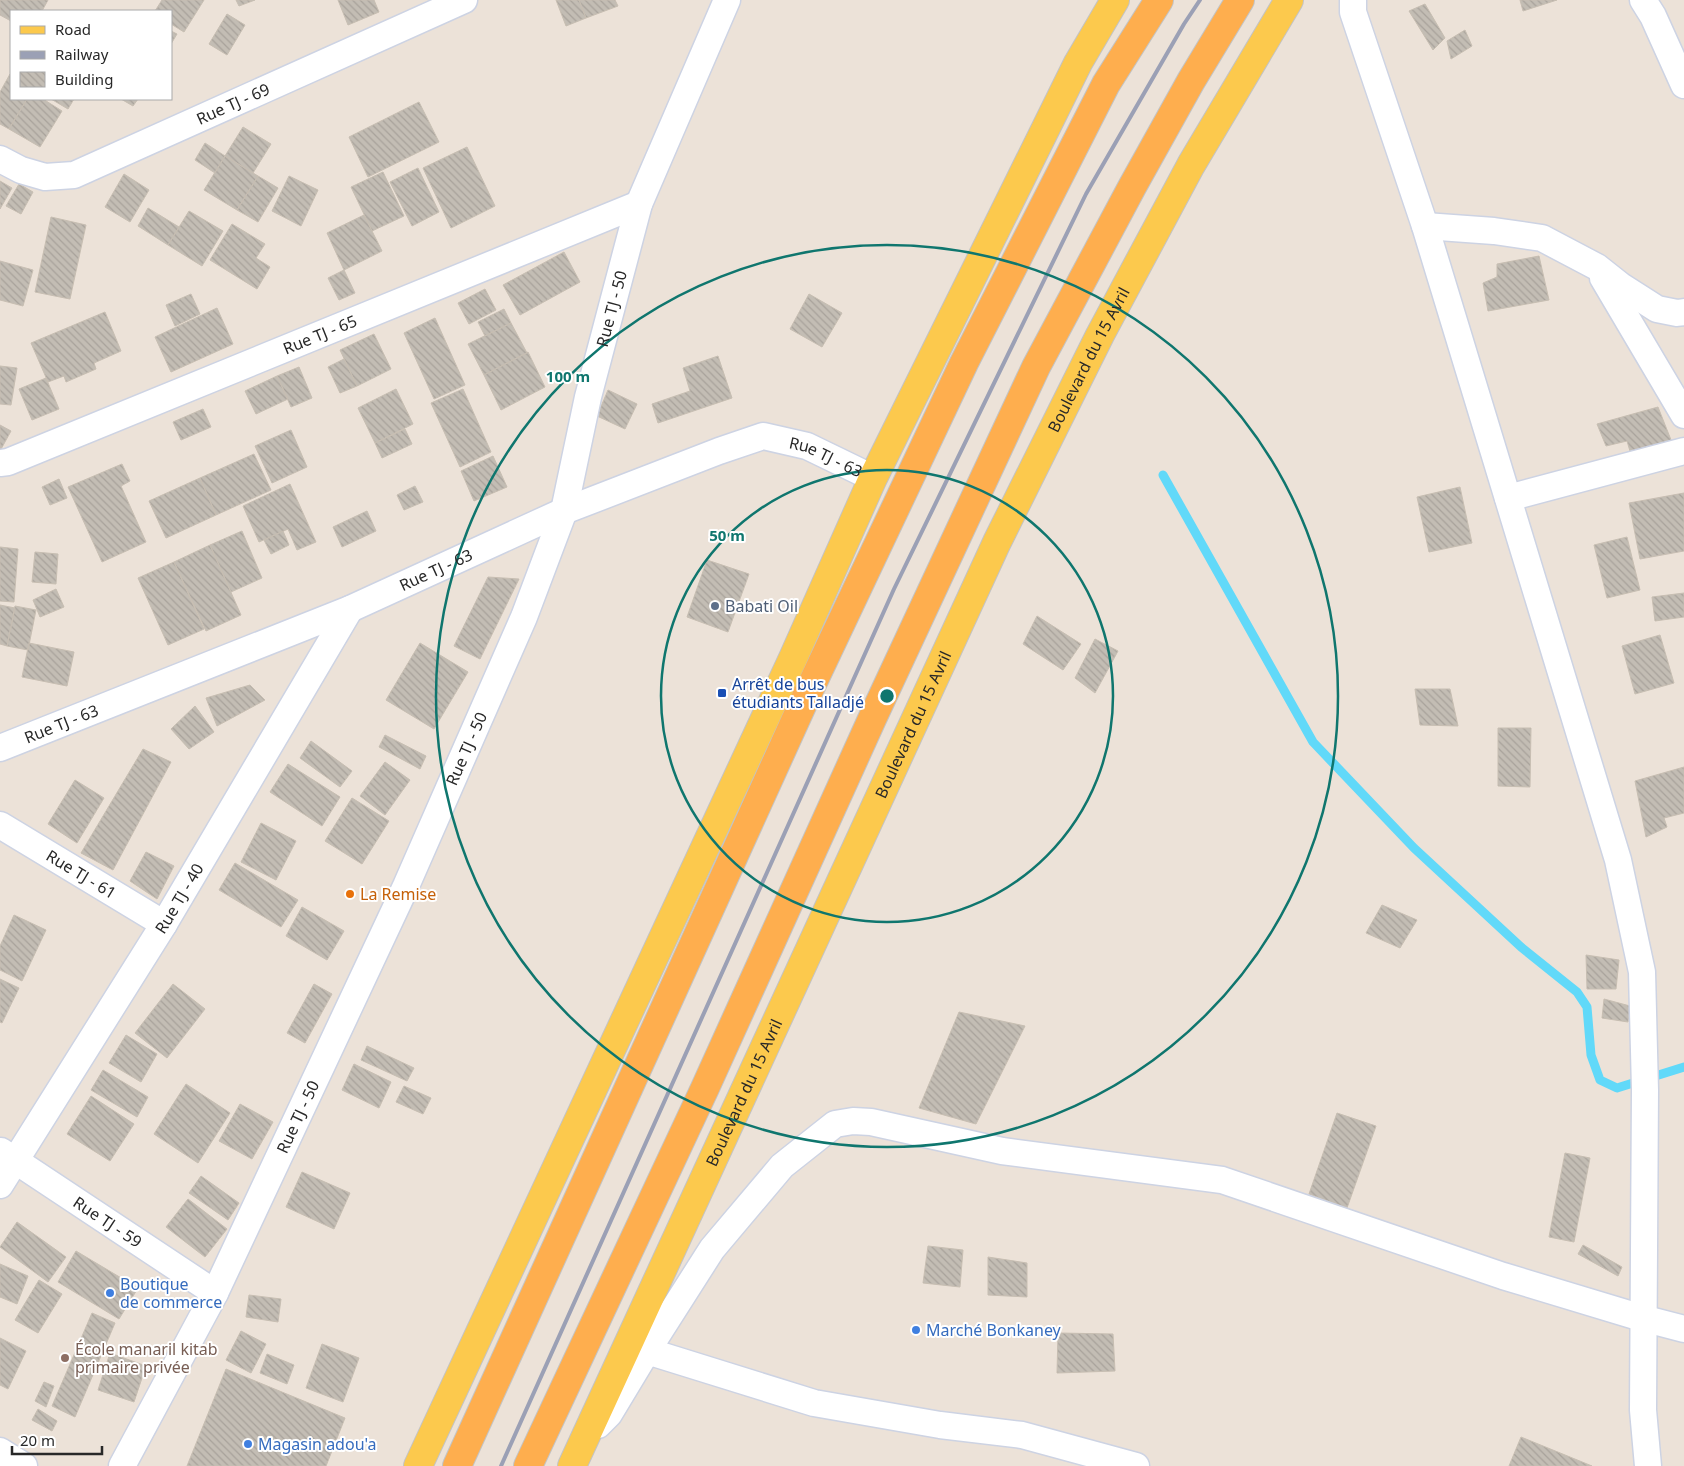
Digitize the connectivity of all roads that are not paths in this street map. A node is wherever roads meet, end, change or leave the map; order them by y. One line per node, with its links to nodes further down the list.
1 (464, 0): 10 (street, Rue TJ - 69)
2 (727, 0): 11 (street, Rue TJ - 50)
3 (1115, 0): 18 (main road)
4 (1159, 0): 36 (highway)
5 (1240, 0): 37 (highway)
6 (1289, 0): 31 (main road, Boulevard du 15 Avril)
7 (1353, 0): 12 (street)
8 (1643, 0): 9 (street)
9 (1684, 85)
10 (0, 159)
11 (639, 204): 17 (street, Rue TJ - 65); 20 (street, Rue TJ - 50)
12 (1425, 226): 13 (street); 19 (street)
13 (1597, 268): 14 (street); 15 (street)
14 (1684, 312)
15 (1684, 415)
16 (1684, 450): 19 (street)
17 (0, 463)
18 (873, 478): 20 (street, Rue TJ - 63); 35 (main road)
19 (1508, 498): 28 (street)
20 (564, 511): 21 (street, Rue TJ - 63); 27 (street, Rue TJ - 50)
21 (350, 609): 22 (street, Rue TJ - 63); 24 (street, Rue TJ - 40)
22 (0, 748)
23 (0, 825): 24 (street, Rue TJ - 61)
24 (164, 924): 25 (street, Rue TJ - 40)
25 (8, 1155): 26 (street, Rue TJ - 40); 27 (street, Rue TJ - 59)
26 (0, 1185)
27 (215, 1293): 34 (street, Rue TJ - 50)
28 (1642, 1318): 29 (street); 30 (street); 40 (street)
29 (1684, 1329)
30 (646, 1351): 31 (street); 39 (street)
31 (586, 1435): 38 (main road, Boulevard du 15 Avril)
32 (0, 1451): 33 (street)
33 (24, 1466)
34 (122, 1466)
35 (418, 1466)
36 (457, 1466)
37 (528, 1466)
38 (572, 1466)
39 (1136, 1466)
40 (1648, 1466)

